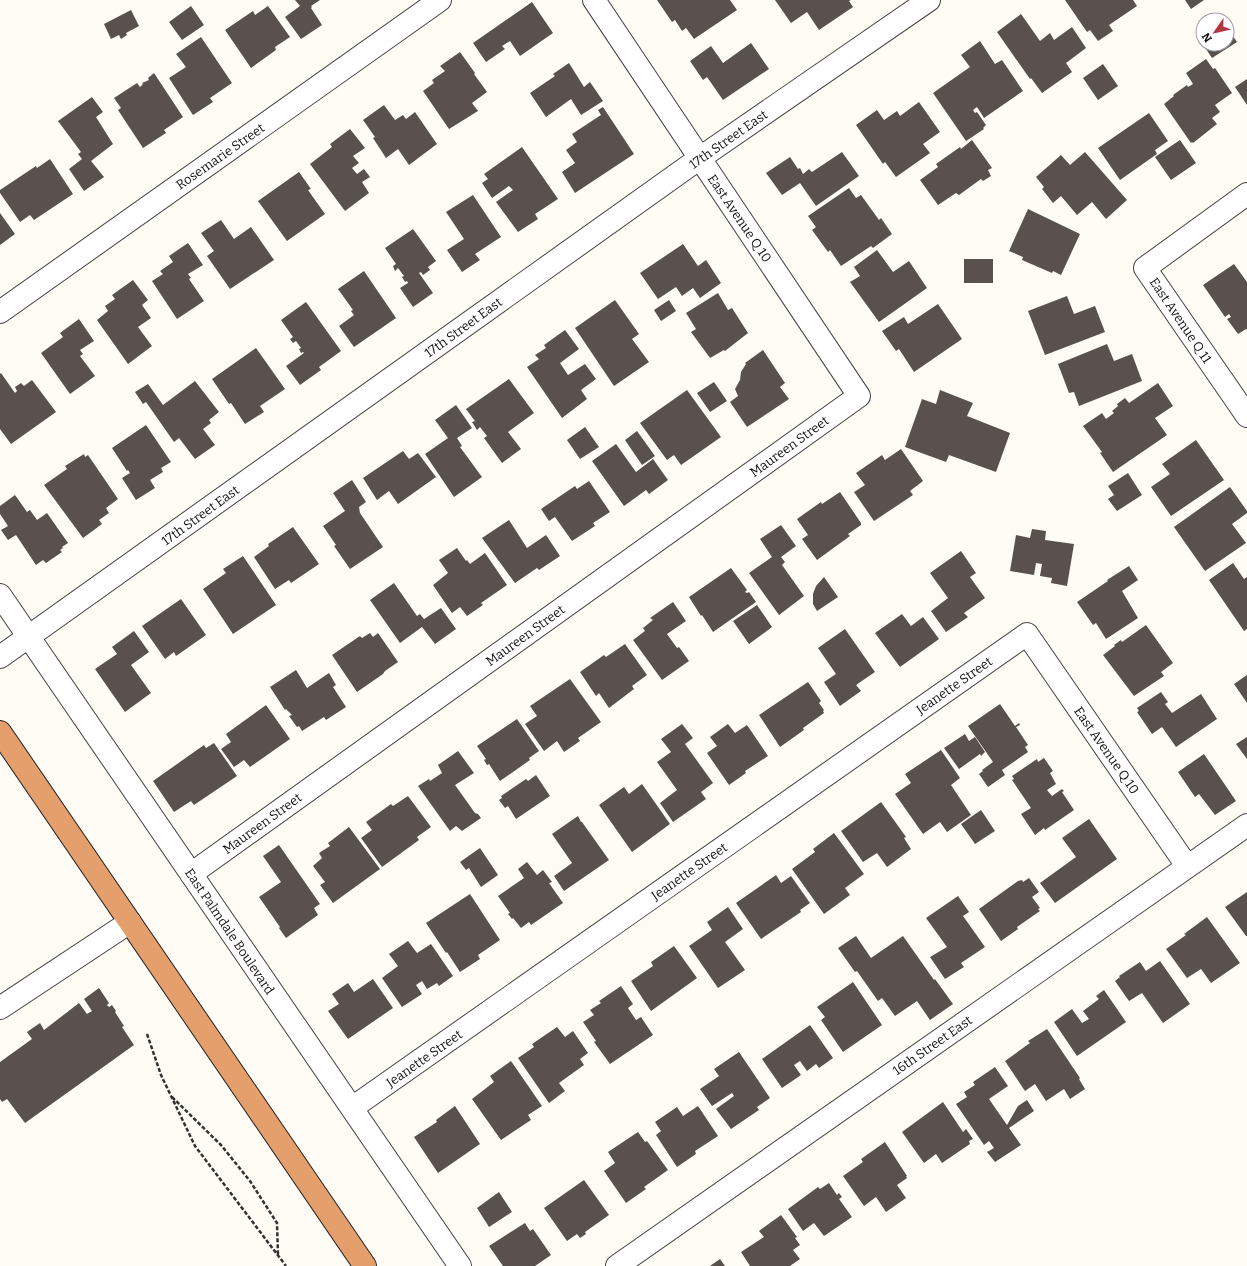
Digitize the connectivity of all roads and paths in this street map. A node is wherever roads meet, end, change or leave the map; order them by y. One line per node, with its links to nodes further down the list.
1 (440, 0): 6 (street, Rosemarie Street)
2 (594, 0): 4 (street, East Avenue Q 10)
3 (929, 0): 4 (street, 17th Street East)
4 (700, 158): 7 (street, East Avenue Q 10); 11 (street, 17th Street East)
5 (1247, 194): 8 (street, East Avenue Q 11)
6 (0, 312)
7 (859, 396): 16 (street, Maureen Street)
8 (1247, 416)
9 (0, 595): 11 (street, East Palmdale Boulevard)
10 (1027, 634): 15 (street, East Avenue Q 10); 21 (street, Jeanette Street)
11 (29, 637): 12 (street, 17th Street East); 16 (street, East Palmdale Boulevard)
12 (0, 657)
13 (0, 732): 17 (highway)
14 (1247, 825): 15 (street, 16th Street East)
15 (1187, 866): 26 (street, 16th Street East)
16 (191, 874): 21 (street, East Palmdale Boulevard)
17 (130, 922): 18 (street); 24 (highway)
18 (0, 1008)
19 (147, 1034): 20 (path)
20 (172, 1097): 22 (path); 22 (path)
21 (352, 1108): 25 (street, East Palmdale Boulevard)
22 (278, 1256): 23 (path)
23 (286, 1266)
24 (365, 1266)
25 (460, 1266)
26 (617, 1266)

